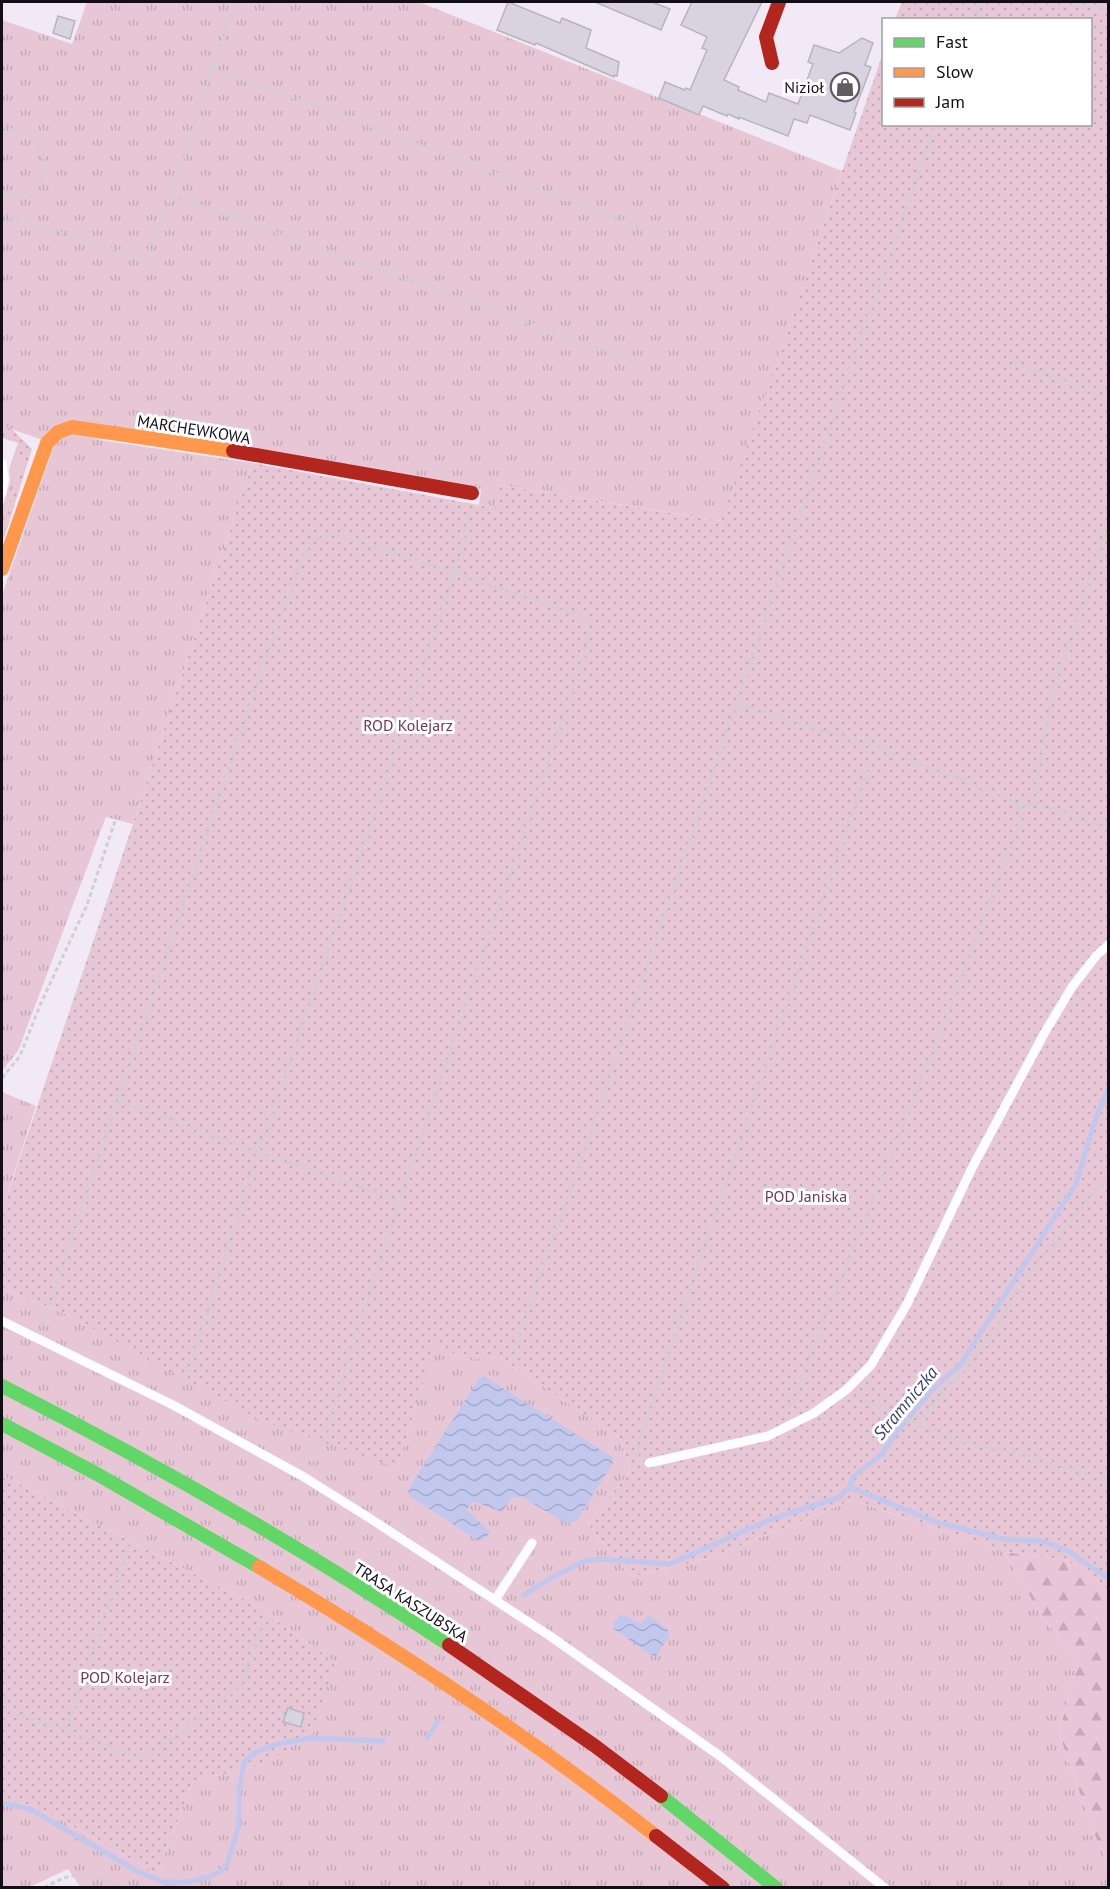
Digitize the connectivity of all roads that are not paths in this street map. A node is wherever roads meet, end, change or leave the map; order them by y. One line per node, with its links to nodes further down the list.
1 (780, 2): 2 (main road)
2 (772, 63)
3 (2, 463): 4 (lane)
4 (2, 493)
5 (472, 494): 6 (main road, MARCHEWKOWA)
6 (2, 569)
7 (1108, 945): 11 (lane)
8 (2, 1321): 13 (lane)
9 (2, 1386): 15 (main road, TRASA KASZUBSKA)
10 (2, 1424): 14 (main road)
11 (649, 1462)
12 (532, 1543): 13 (lane)
13 (495, 1600): 16 (lane)
14 (723, 1887)
15 (776, 1887)
16 (885, 1887)

